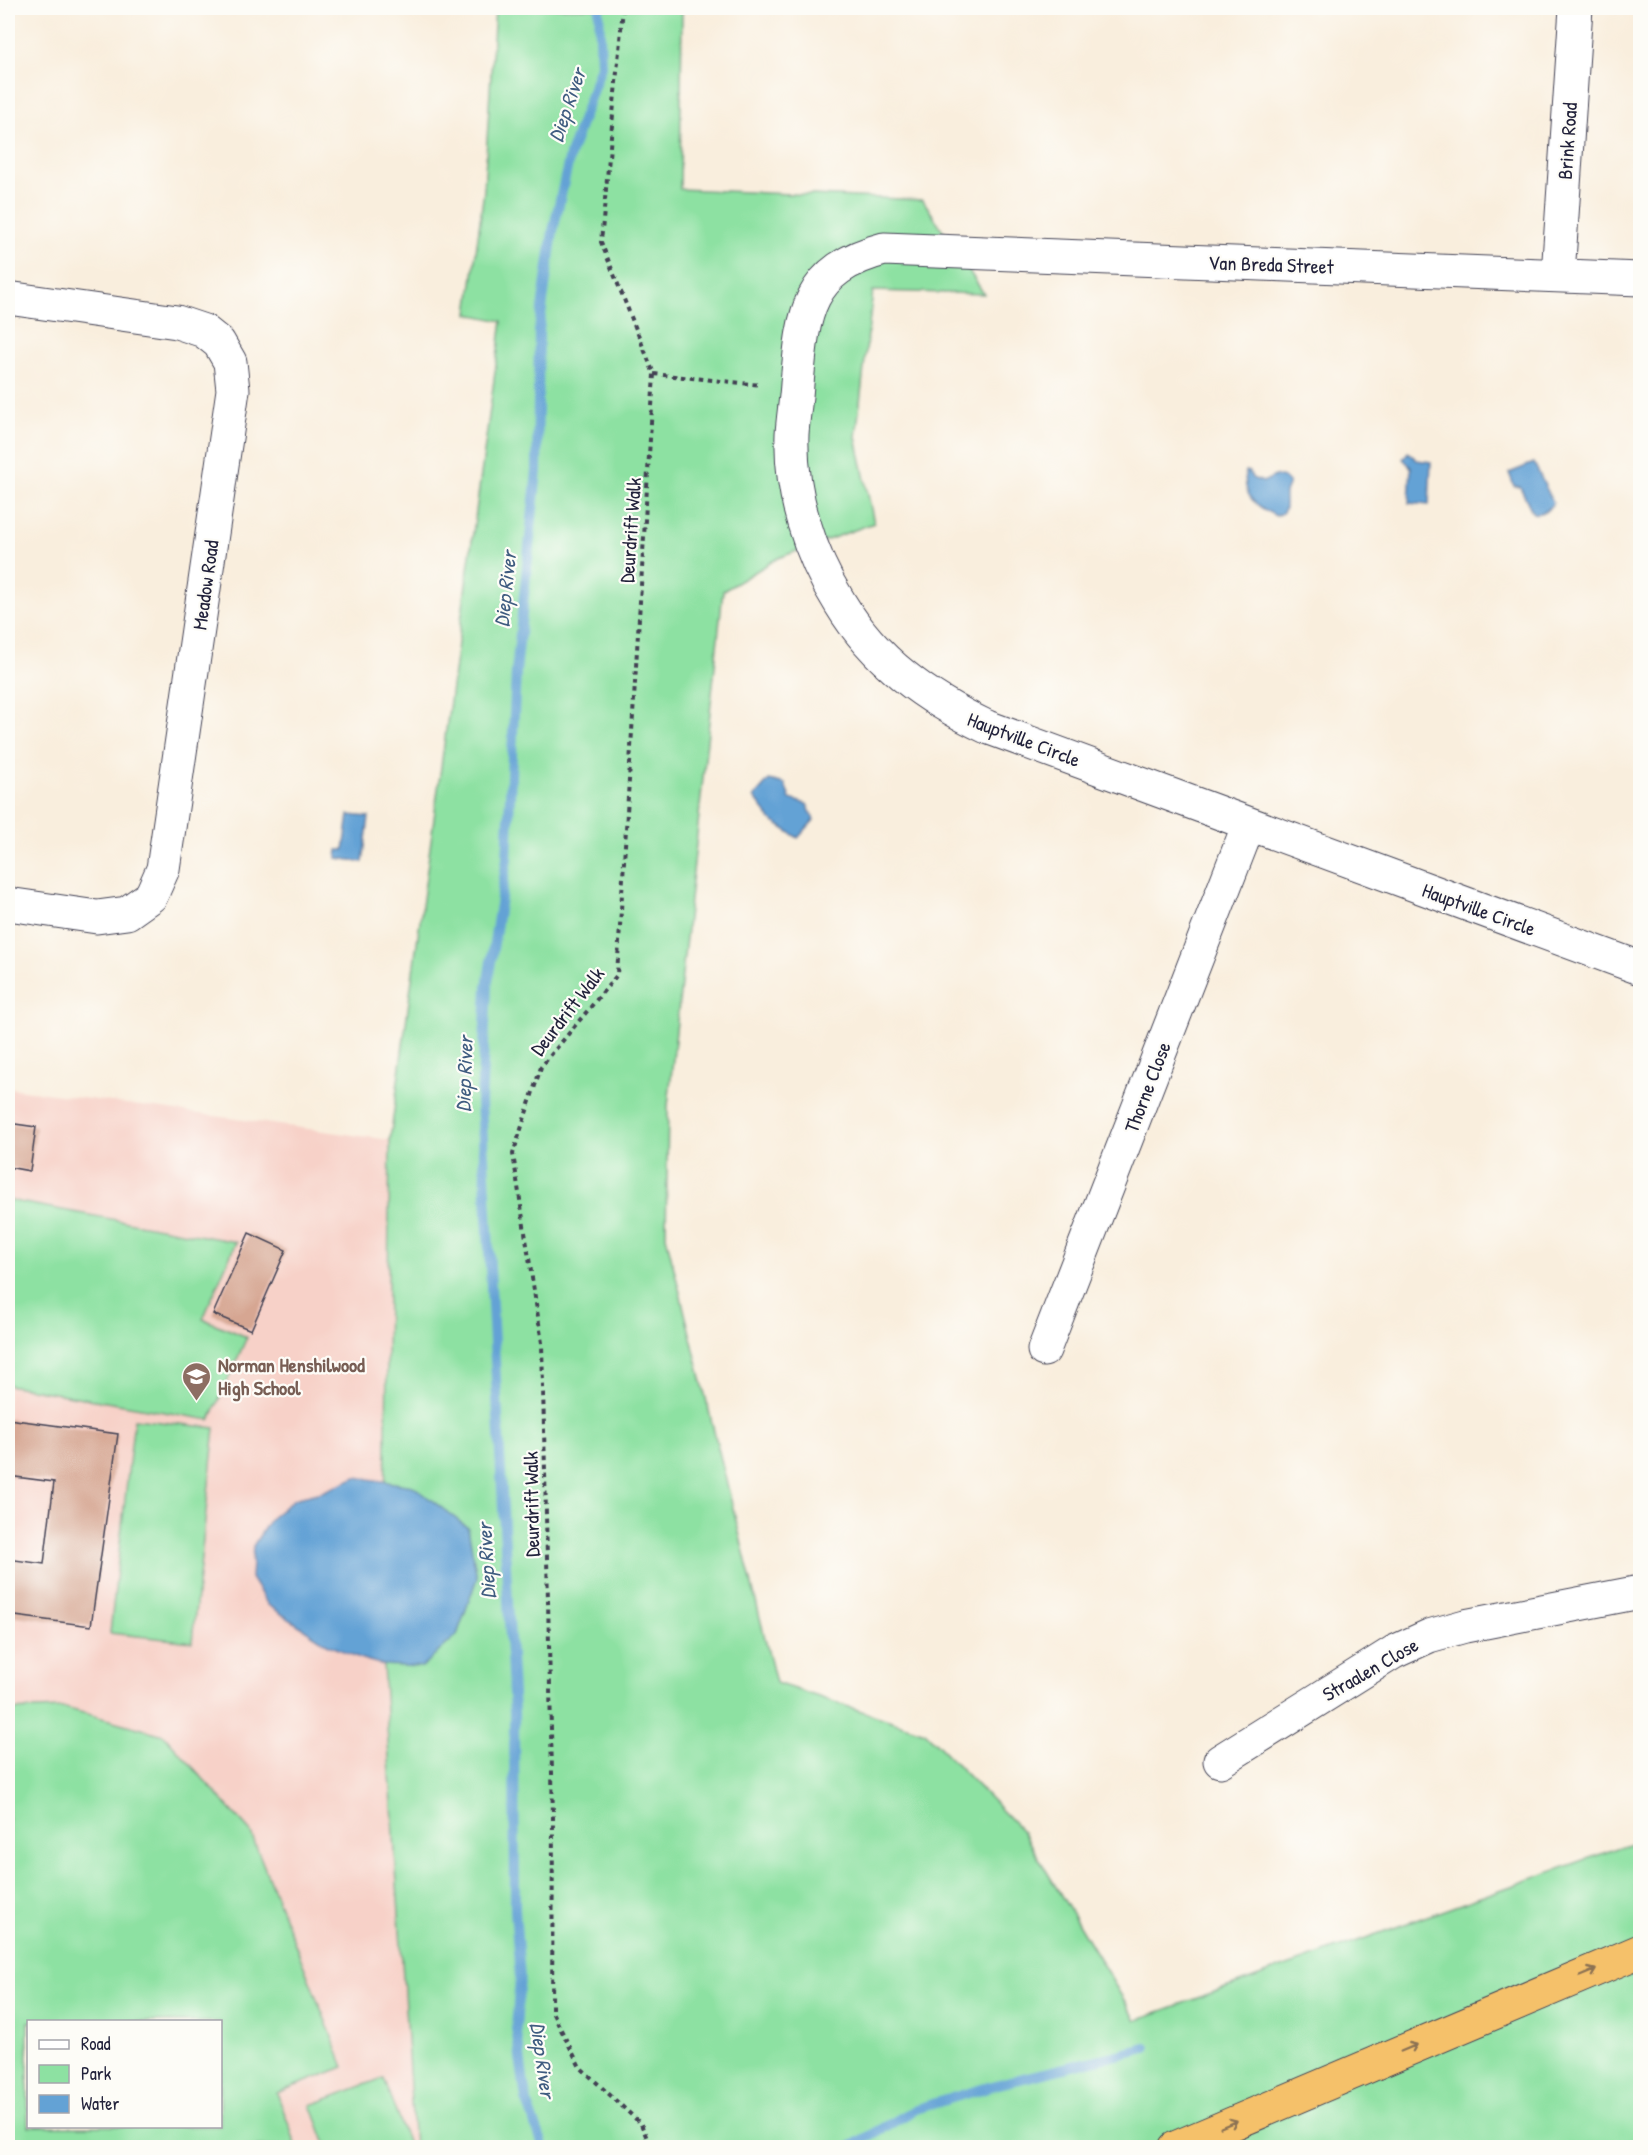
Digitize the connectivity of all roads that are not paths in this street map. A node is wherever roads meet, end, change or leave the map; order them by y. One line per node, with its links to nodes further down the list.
1 (1576, 8): 3 (street, Brink Road)
2 (902, 249): 3 (street, Van Breda Street); 6 (street, Hauptville Circle)
3 (1558, 275): 4 (street, Van Breda Street)
4 (1641, 279)
5 (8, 298): 7 (street, Meadow Road)
6 (1249, 824): 8 (street, Hauptville Circle); 9 (street, Thorne Close)
7 (8, 904)
8 (1641, 968)
9 (1044, 1350)
10 (1641, 1592): 11 (street, Straalen Close)
11 (1220, 1761)
12 (1641, 1951): 13 (highway, one-way to 12)
13 (1175, 2148)

